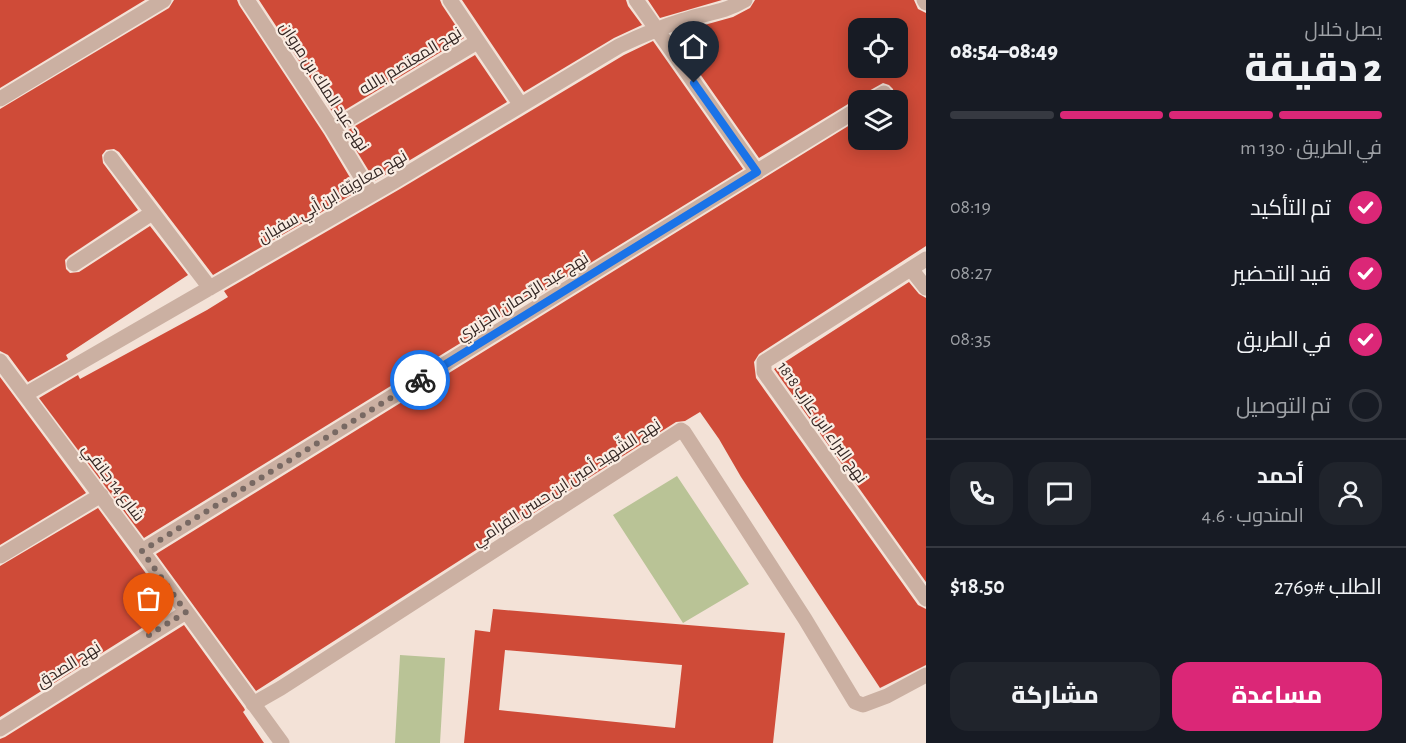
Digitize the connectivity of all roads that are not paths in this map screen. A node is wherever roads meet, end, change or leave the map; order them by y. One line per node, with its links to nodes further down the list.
1 (164, 0): 8 (street)
2 (247, 0): 11 (street, نهج عبد الملك بن مروان)
3 (450, 0): 7 (street, نهج المعتصم بالله)
4 (636, 0): 6 (street)
5 (745, 0): 6 (street, نهج معاويّة ابن أبي سفيان)
6 (656, 29): 9 (street, نهج معاويّة ابن أبي سفيان); 13 (street)
7 (477, 42): 9 (street, نهج المعتصم بالله); 11 (street, نهج المعتصم بالله)
8 (0, 99)
9 (520, 104): 14 (street, نهج معاويّة ابن أبي سفيان)
10 (848, 115): 13 (street, نهج عبد الرّحمان الجزيري)
11 (332, 129): 14 (street, نهج عبد الملك بن مروان)
12 (111, 158): 15 (street)
13 (757, 172): 25 (street, نهج عبد الرّحمان الجزيري)
14 (371, 193): 19 (street, نهج معاويّة ابن أبي سفيان)
15 (152, 213): 17 (street); 19 (street)
16 (926, 259): 18 (street, نهج البراء ابن عازب 1818)
17 (74, 264)
18 (911, 269): 20 (street); 27 (street, نهج البراء ابن عازب 1818)
19 (210, 288): 23 (street, نهج معاويّة ابن أبي سفيان)
20 (926, 288)
21 (0, 361): 22 (street, شارع 14 جانفي)
22 (6, 381): 23 (street, شارع 14 جانفي)
23 (26, 394): 24 (street, شارع 14 جانفي)
24 (101, 495): 25 (street, شارع 14 جانفي); 26 (street)
25 (142, 551): 28 (street, شارع 14 جانفي)
26 (0, 556)
27 (926, 599)
28 (186, 612): 30 (street, شارع 14 جانفي); 31 (street, نهج الصدق)
29 (926, 675): 30 (street, نهج الشّهيد أمين ابن حسن القرامي)
30 (254, 704): 32 (street, شارع 14 جانفي)
31 (0, 729)
32 (282, 743)

